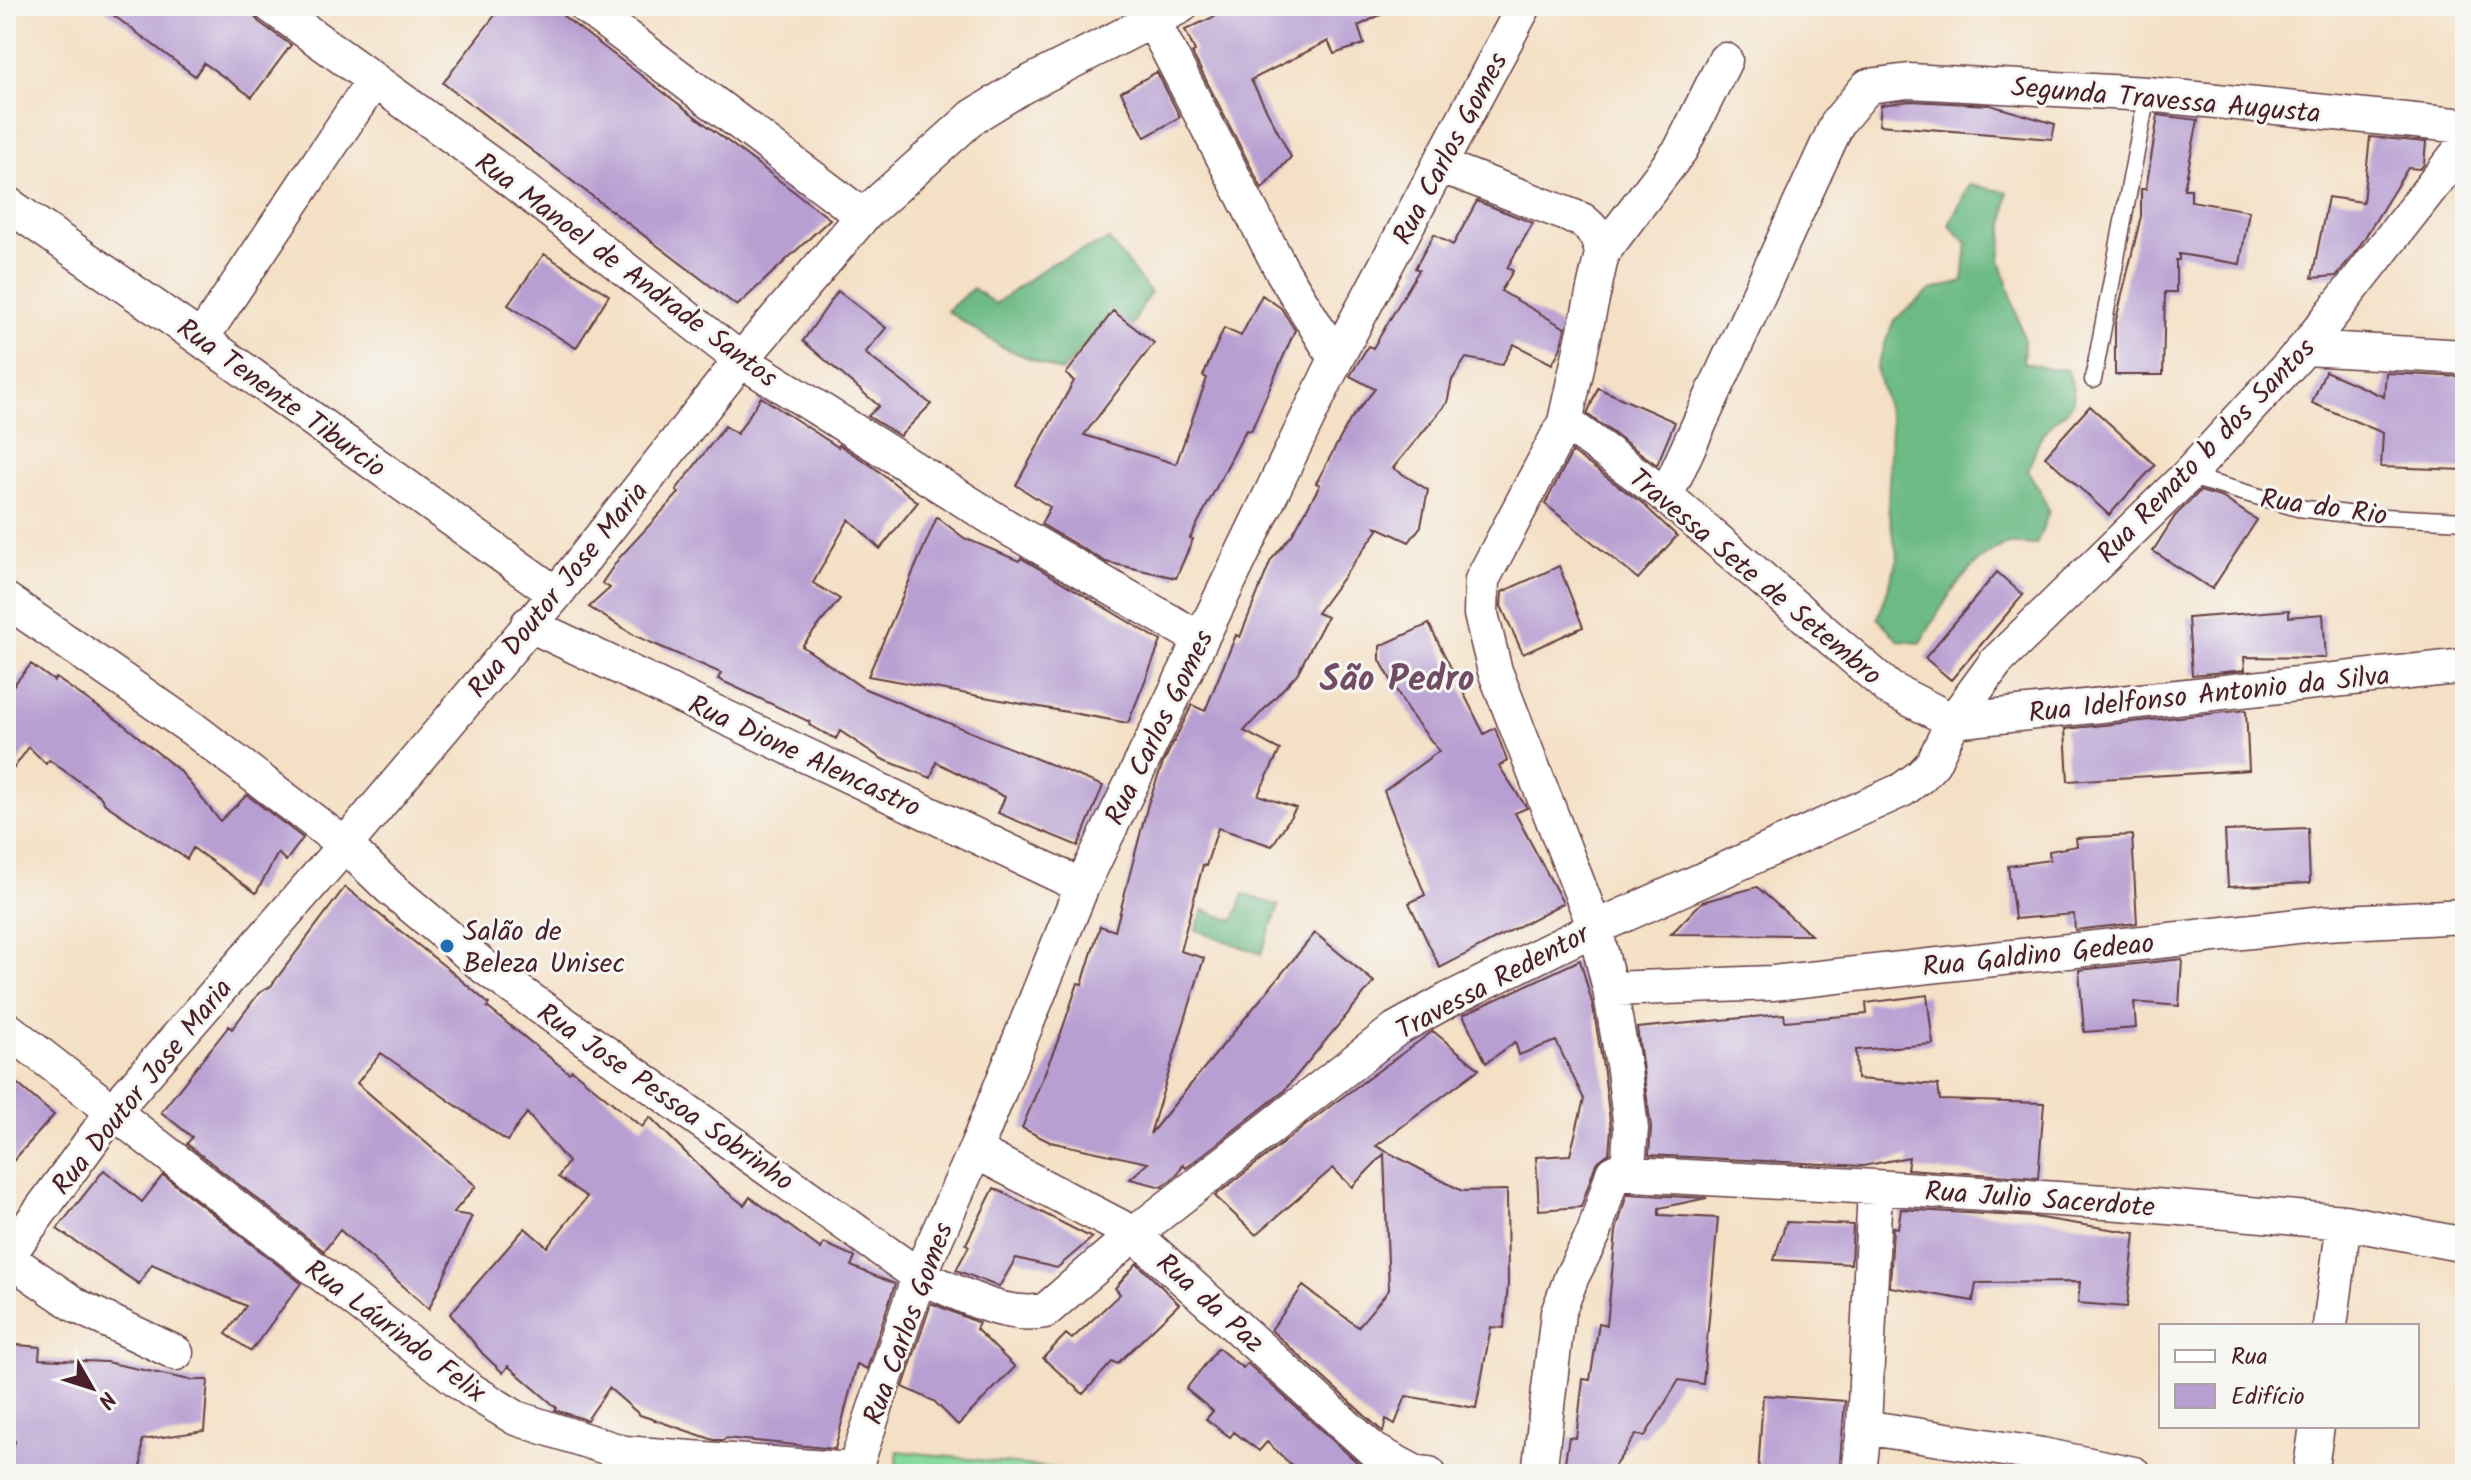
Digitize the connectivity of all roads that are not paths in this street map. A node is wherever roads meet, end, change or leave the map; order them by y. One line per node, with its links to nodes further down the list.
1 (271, 6): 6 (street, Rua Manoel de Andrade Santos)
2 (585, 6): 12 (street)
3 (1524, 6): 10 (street, Rua Carlos Gomes)
4 (1167, 14): 12 (street, Rua Doutor Jose Maria); 17 (street)
5 (1725, 60): 13 (street)
6 (374, 80): 14 (street); 18 (street, Rua Manoel de Andrade Santos)
7 (2147, 94): 8 (street, Segunda Travessa Augusta); 19 (lane); 22 (street, Segunda Travessa Augusta)
8 (2465, 126)
9 (2465, 144): 15 (street, Rua Renato b dos Santos)
10 (1439, 165): 13 (street); 17 (street, Rua Carlos Gomes)
11 (6, 203): 14 (street, Rua Tenente Tiburcio)
12 (863, 216): 18 (street, Rua Doutor Jose Maria)
13 (1602, 253): 20 (street)
14 (201, 339): 24 (street, Rua Tenente Tiburcio)
15 (2305, 348): 16 (street); 21 (street, Rua Renato b dos Santos)
16 (2465, 357)
17 (1336, 359): 27 (street, Rua Carlos Gomes)
18 (741, 360): 24 (street, Rua Doutor Jose Maria); 27 (street, Rua Manoel de Andrade Santos)
19 (2093, 380)
20 (1565, 422): 22 (street, Travessa Sete de Setembro); 33 (street)
21 (2187, 476): 23 (lane, Rua do Rio); 29 (street, Rua Renato b dos Santos)
22 (1666, 496): 29 (street, Travessa Sete de Setembro)
23 (2465, 521)
24 (556, 594): 26 (street, Rua Doutor Jose Maria)
25 (6, 600): 30 (street, Rua Jose Pessoa Sobrinho)
26 (528, 624): 30 (street, Rua Doutor Jose Maria); 31 (street, Rua Dione Alencastro)
27 (1200, 639): 31 (street, Rua Carlos Gomes)
28 (2465, 666): 29 (street, Rua Idelfonso Antonio da Silva)
29 (1947, 735): 33 (street, Travessa Redentor)
30 (345, 845): 36 (street, Rua Doutor Jose Maria); 44 (street, Rua Jose Pessoa Sobrinho)
31 (1082, 886): 37 (street, Rua Carlos Gomes)
32 (2465, 916): 34 (street, Rua Galdino Gedeao)
33 (1595, 928): 34 (street); 41 (street, Travessa Redentor)
34 (1610, 989): 38 (street)
35 (6, 1028): 36 (street, Rua Láurindo Felix)
36 (114, 1110): 43 (street, Rua Doutor Jose Maria); 50 (street, Rua Láurindo Felix)
37 (975, 1151): 41 (street, Rua da Paz); 44 (street, Rua Carlos Gomes)
38 (1613, 1173): 39 (street, Rua Julio Sacerdote); 52 (street)
39 (1875, 1187): 40 (street, Rua Julio Sacerdote); 48 (street)
40 (2344, 1222): 42 (street, Rua Julio Sacerdote); 46 (street)
41 (1134, 1234): 45 (street, Travessa Redentor); 51 (street, Rua da Paz)
42 (2465, 1245)
43 (6, 1258): 47 (street)
44 (919, 1276): 45 (street, Rua Jose Pessoa Sobrinho); 50 (street, Rua Carlos Gomes)
45 (1045, 1311)
46 (2330, 1324)
47 (176, 1353)
48 (1864, 1427): 53 (street); 54 (street)
49 (2317, 1428): 55 (street)
50 (853, 1472)
51 (1429, 1474)
52 (1539, 1474)
53 (1859, 1474)
54 (2134, 1474)
55 (2310, 1474)

